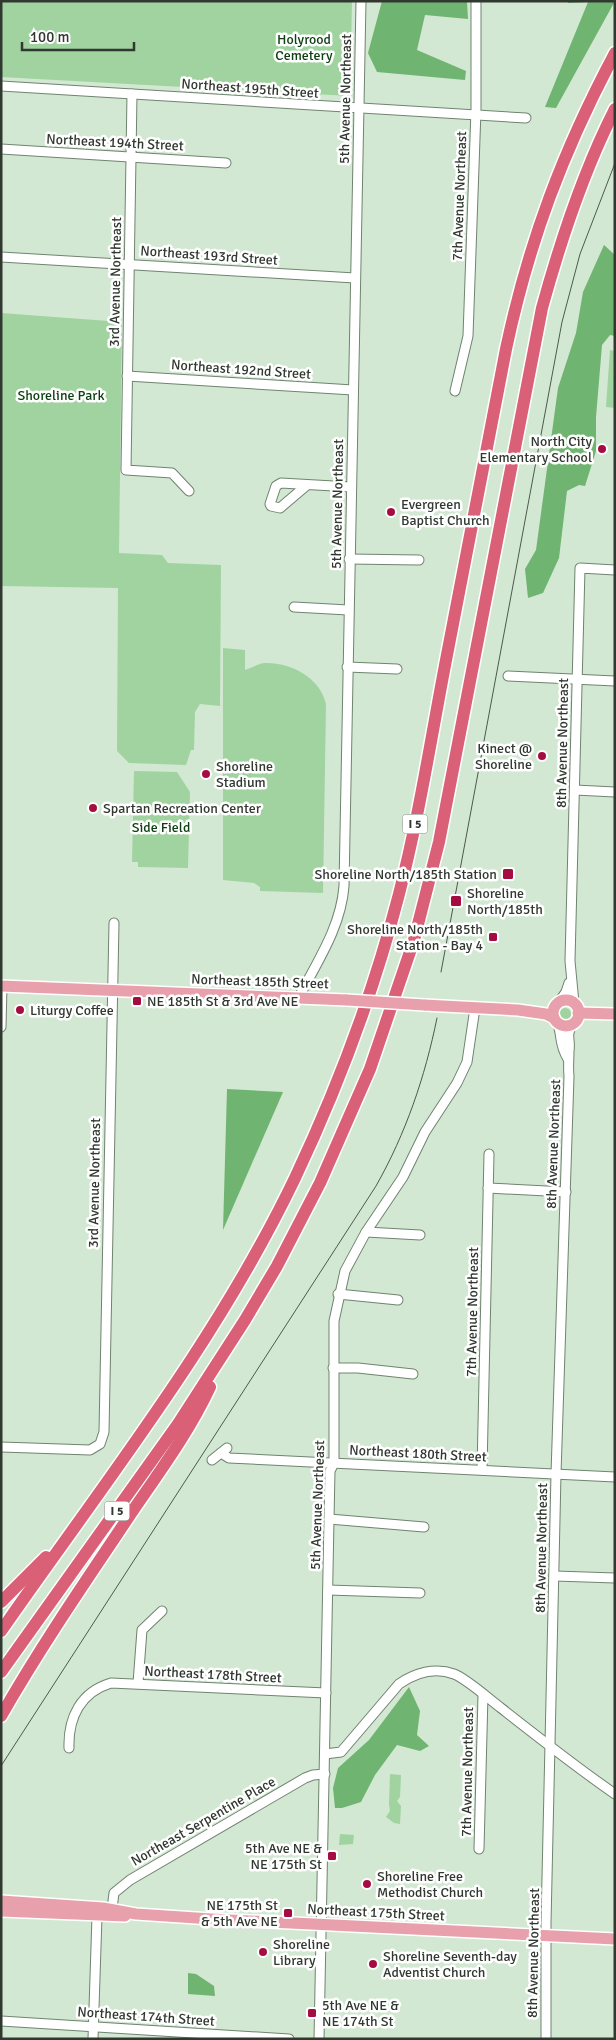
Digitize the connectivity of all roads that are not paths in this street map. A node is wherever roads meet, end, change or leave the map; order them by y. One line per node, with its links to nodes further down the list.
1 (361, 1): 6 (street, 5th Avenue Northeast)
2 (476, 1): 8 (street, 7th Avenue Northeast)
3 (615, 53): 66 (highway, I 5)
4 (1, 86): 5 (street, Northeast 195th Street)
5 (132, 94): 6 (street, Northeast 195th Street); 11 (street, 3rd Avenue Northeast)
6 (359, 109): 8 (street, Northeast 195th Street); 15 (street, 5th Avenue Northeast)
7 (615, 109): 55 (highway, I 5)
8 (476, 115): 9 (street, Northeast 195th Street); 18 (street, 7th Avenue Northeast)
9 (526, 118)
10 (1, 149): 11 (street, Northeast 194th Street)
11 (131, 157): 12 (street, Northeast 194th Street); 14 (street, 3rd Avenue Northeast)
12 (226, 163)
13 (1, 257): 14 (street, Northeast 193rd Street)
14 (129, 264): 15 (street, Northeast 193rd Street); 16 (street, 3rd Avenue Northeast)
15 (355, 278): 17 (street, 5th Avenue Northeast)
16 (128, 376): 17 (street, Northeast 192nd Street); 21 (street, 3rd Avenue Northeast)
17 (353, 390): 20 (street, 5th Avenue Northeast)
18 (455, 391)
19 (307, 485): 20 (street)
20 (351, 487): 22 (street, 5th Avenue Northeast)
21 (189, 491)
22 (349, 559): 23 (street); 26 (street, 5th Avenue Northeast)
23 (419, 560)
24 (615, 570): 30 (street, 8th Avenue Northeast)
25 (294, 607): 26 (street)
26 (348, 610): 27 (street, 5th Avenue Northeast)
27 (347, 667): 28 (street); 38 (street, 5th Avenue Northeast)
28 (397, 669)
29 (508, 676): 30 (street)
30 (577, 679): 31 (street); 32 (street, 8th Avenue Northeast)
31 (615, 681)
32 (575, 790): 33 (street); 35 (street, 8th Avenue Northeast)
33 (615, 792)
34 (114, 923): 37 (street, 3rd Avenue Northeast)
35 (570, 978): 39 (street, 8th Avenue Northeast); 41 (street, 8th Avenue Northeast)
36 (2, 986): 37 (main road, Northeast 185th Street); 46 (street)
37 (112, 990): 38 (main road, Northeast 185th Street); 58 (street, 3rd Avenue Northeast)
38 (299, 997): 40 (main road, Northeast 185th Street, bridge)
39 (558, 1003): 41 (main road); 42 (main road, Northeast 185th Street); 44 (main road)
40 (475, 1008): 42 (main road, Northeast 185th Street); 51 (street, 5th Avenue Northeast)
41 (576, 1008): 43 (main road); 45 (main road)
42 (518, 1010): 44 (main road, Northeast 185th Street)
43 (615, 1014)
44 (555, 1020): 45 (main road); 47 (street, 8th Avenue Northeast)
45 (573, 1023): 47 (street, 8th Avenue Northeast)
46 (1, 1027)
47 (568, 1059): 50 (street, 8th Avenue Northeast)
48 (489, 1154): 49 (street, 7th Avenue Northeast)
49 (488, 1188): 50 (street); 61 (street, 7th Avenue Northeast)
50 (566, 1192): 62 (street, 8th Avenue Northeast)
51 (366, 1232): 52 (street); 53 (street, 5th Avenue Northeast)
52 (420, 1236)
53 (338, 1294): 54 (street); 56 (street, 5th Avenue Northeast)
54 (398, 1300)
55 (228, 1346): 74 (highway, I 5); 78 (highway)
56 (333, 1368): 57 (street); 60 (street, 5th Avenue Northeast)
57 (414, 1374)
58 (1, 1447)
59 (212, 1460): 60 (street, Northeast 180th Street)
60 (334, 1463): 61 (street, Northeast 180th Street); 64 (street, 5th Avenue Northeast)
61 (482, 1470): 62 (street, Northeast 180th Street)
62 (556, 1474): 63 (street, Northeast 180th Street); 67 (street, 8th Avenue Northeast)
63 (615, 1477)
64 (329, 1519): 65 (street); 69 (street, 5th Avenue Northeast)
65 (424, 1527)
66 (68, 1536): 71 (highway); 73 (highway, I 5)
67 (554, 1576): 68 (street); 79 (street, 8th Avenue Northeast)
68 (615, 1578)
69 (328, 1590): 70 (street); 76 (street, 5th Avenue Northeast)
70 (420, 1593)
71 (1, 1602)
72 (162, 1611): 75 (street)
73 (1, 1631)
74 (1, 1672)
75 (138, 1684): 76 (street, Northeast 178th Street); 80 (street, Northeast 178th Street)
76 (326, 1693): 81 (street, 5th Avenue Northeast)
77 (483, 1695): 79 (street); 81 (street); 84 (street, 7th Avenue Northeast)
78 (1, 1716)
79 (551, 1746): 83 (street); 91 (street, 8th Avenue Northeast)
80 (69, 1748)
81 (325, 1754): 82 (street, 5th Avenue Northeast)
82 (325, 1774): 86 (street, Northeast Serpentine Place); 90 (street, 5th Avenue Northeast)
83 (615, 1794)
84 (479, 1849)
85 (1, 1900): 86 (main road, Northeast 175th Street)
86 (112, 1909): 88 (main road, Northeast 175th Street)
87 (1, 1911): 89 (main road, Northeast 175th Street)
88 (136, 1914): 89 (main road, Northeast 175th Street); 90 (main road, Northeast 175th Street)
89 (97, 1916): 94 (street)
90 (321, 1924): 91 (main road, Northeast 175th Street); 98 (street, 5th Avenue Northeast)
91 (546, 1935): 92 (main road, Northeast 175th Street); 99 (street, 8th Avenue Northeast)
92 (615, 1939)
93 (1, 2022): 94 (street, Northeast 174th Street)
94 (93, 2026): 95 (street, Northeast 174th Street); 96 (street)
95 (205, 2037): 97 (street, Northeast 174th Street)
96 (93, 2039)
97 (289, 2039)
98 (318, 2039)
99 (546, 2039)

